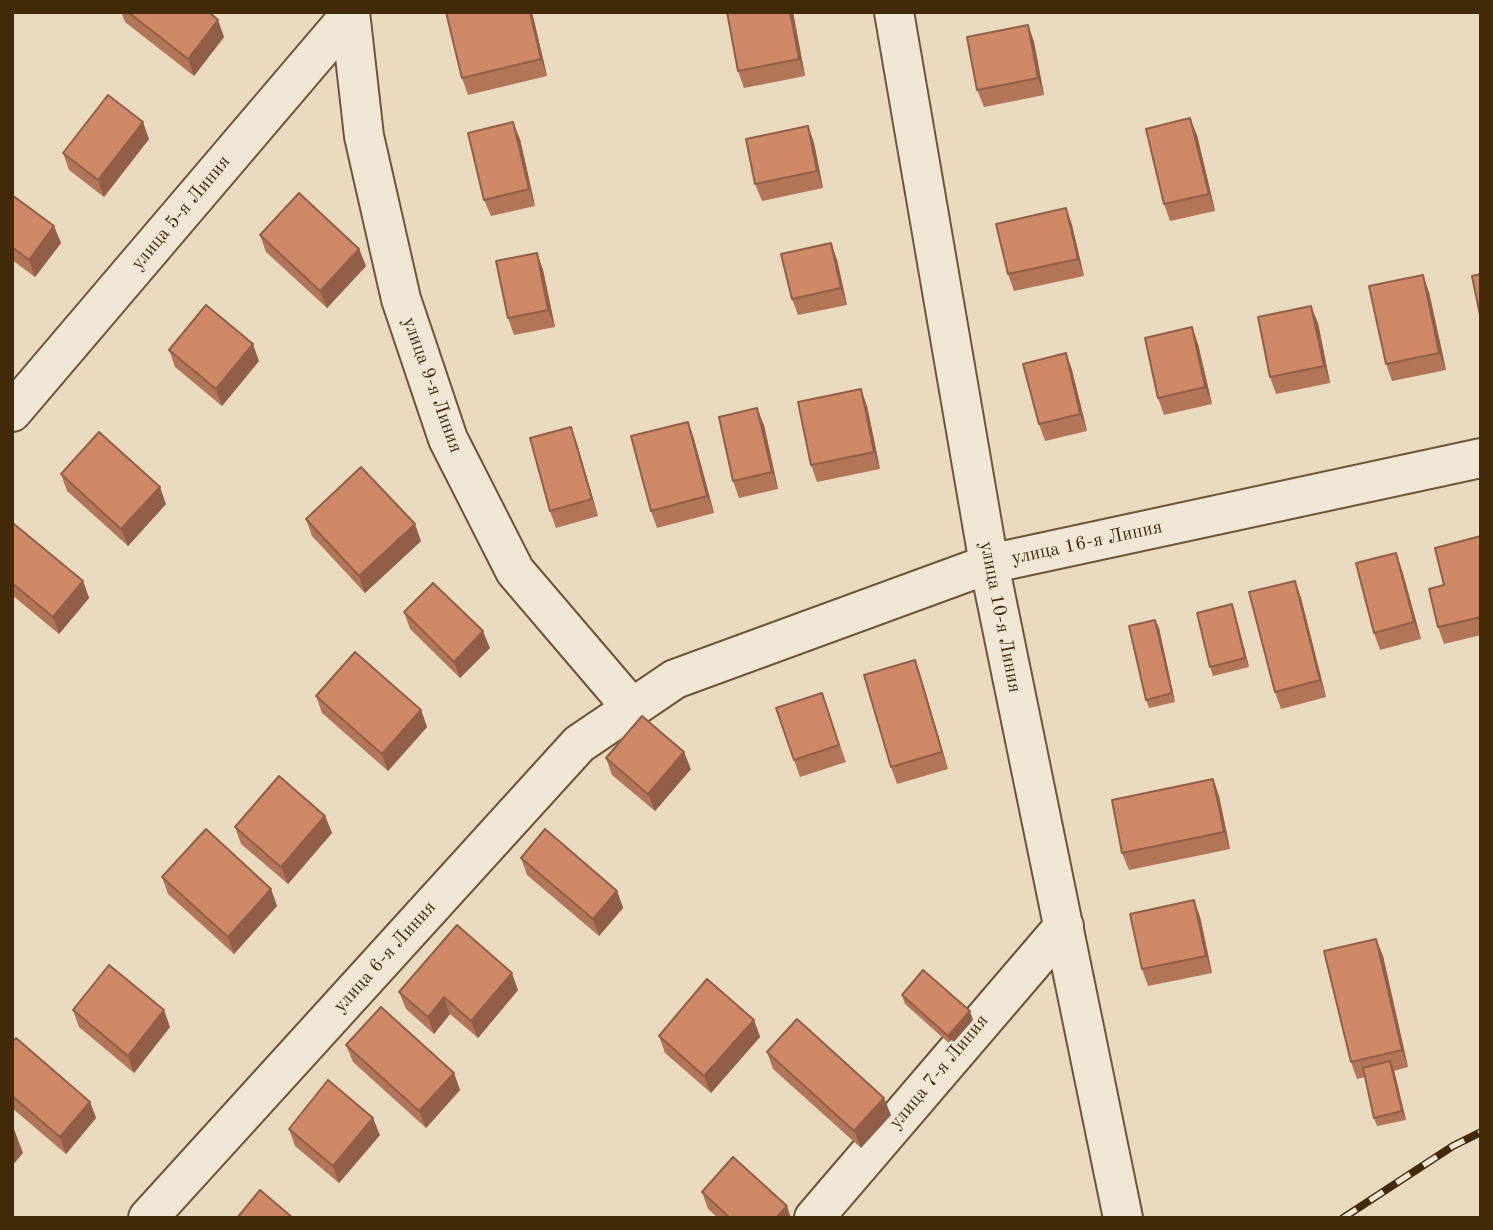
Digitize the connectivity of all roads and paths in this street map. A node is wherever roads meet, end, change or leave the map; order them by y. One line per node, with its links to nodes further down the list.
1 (894, 12): 5 (street, улица 10-я Линия)
2 (350, 14): 3 (street, улица 5-я Линия); 6 (street, улица 9-я Линия)
3 (12, 412)
4 (1481, 458): 5 (street, улица 16-я Линия)
5 (989, 564): 6 (street, улица 16-я Линия); 7 (street, улица 10-я Линия)
6 (632, 708): 8 (street, улица 6-я Линия)
7 (1064, 926): 9 (street, улица 7-я Линия); 10 (street, улица 10-я Линия)
8 (148, 1218)
9 (814, 1218)
10 (1123, 1218)

